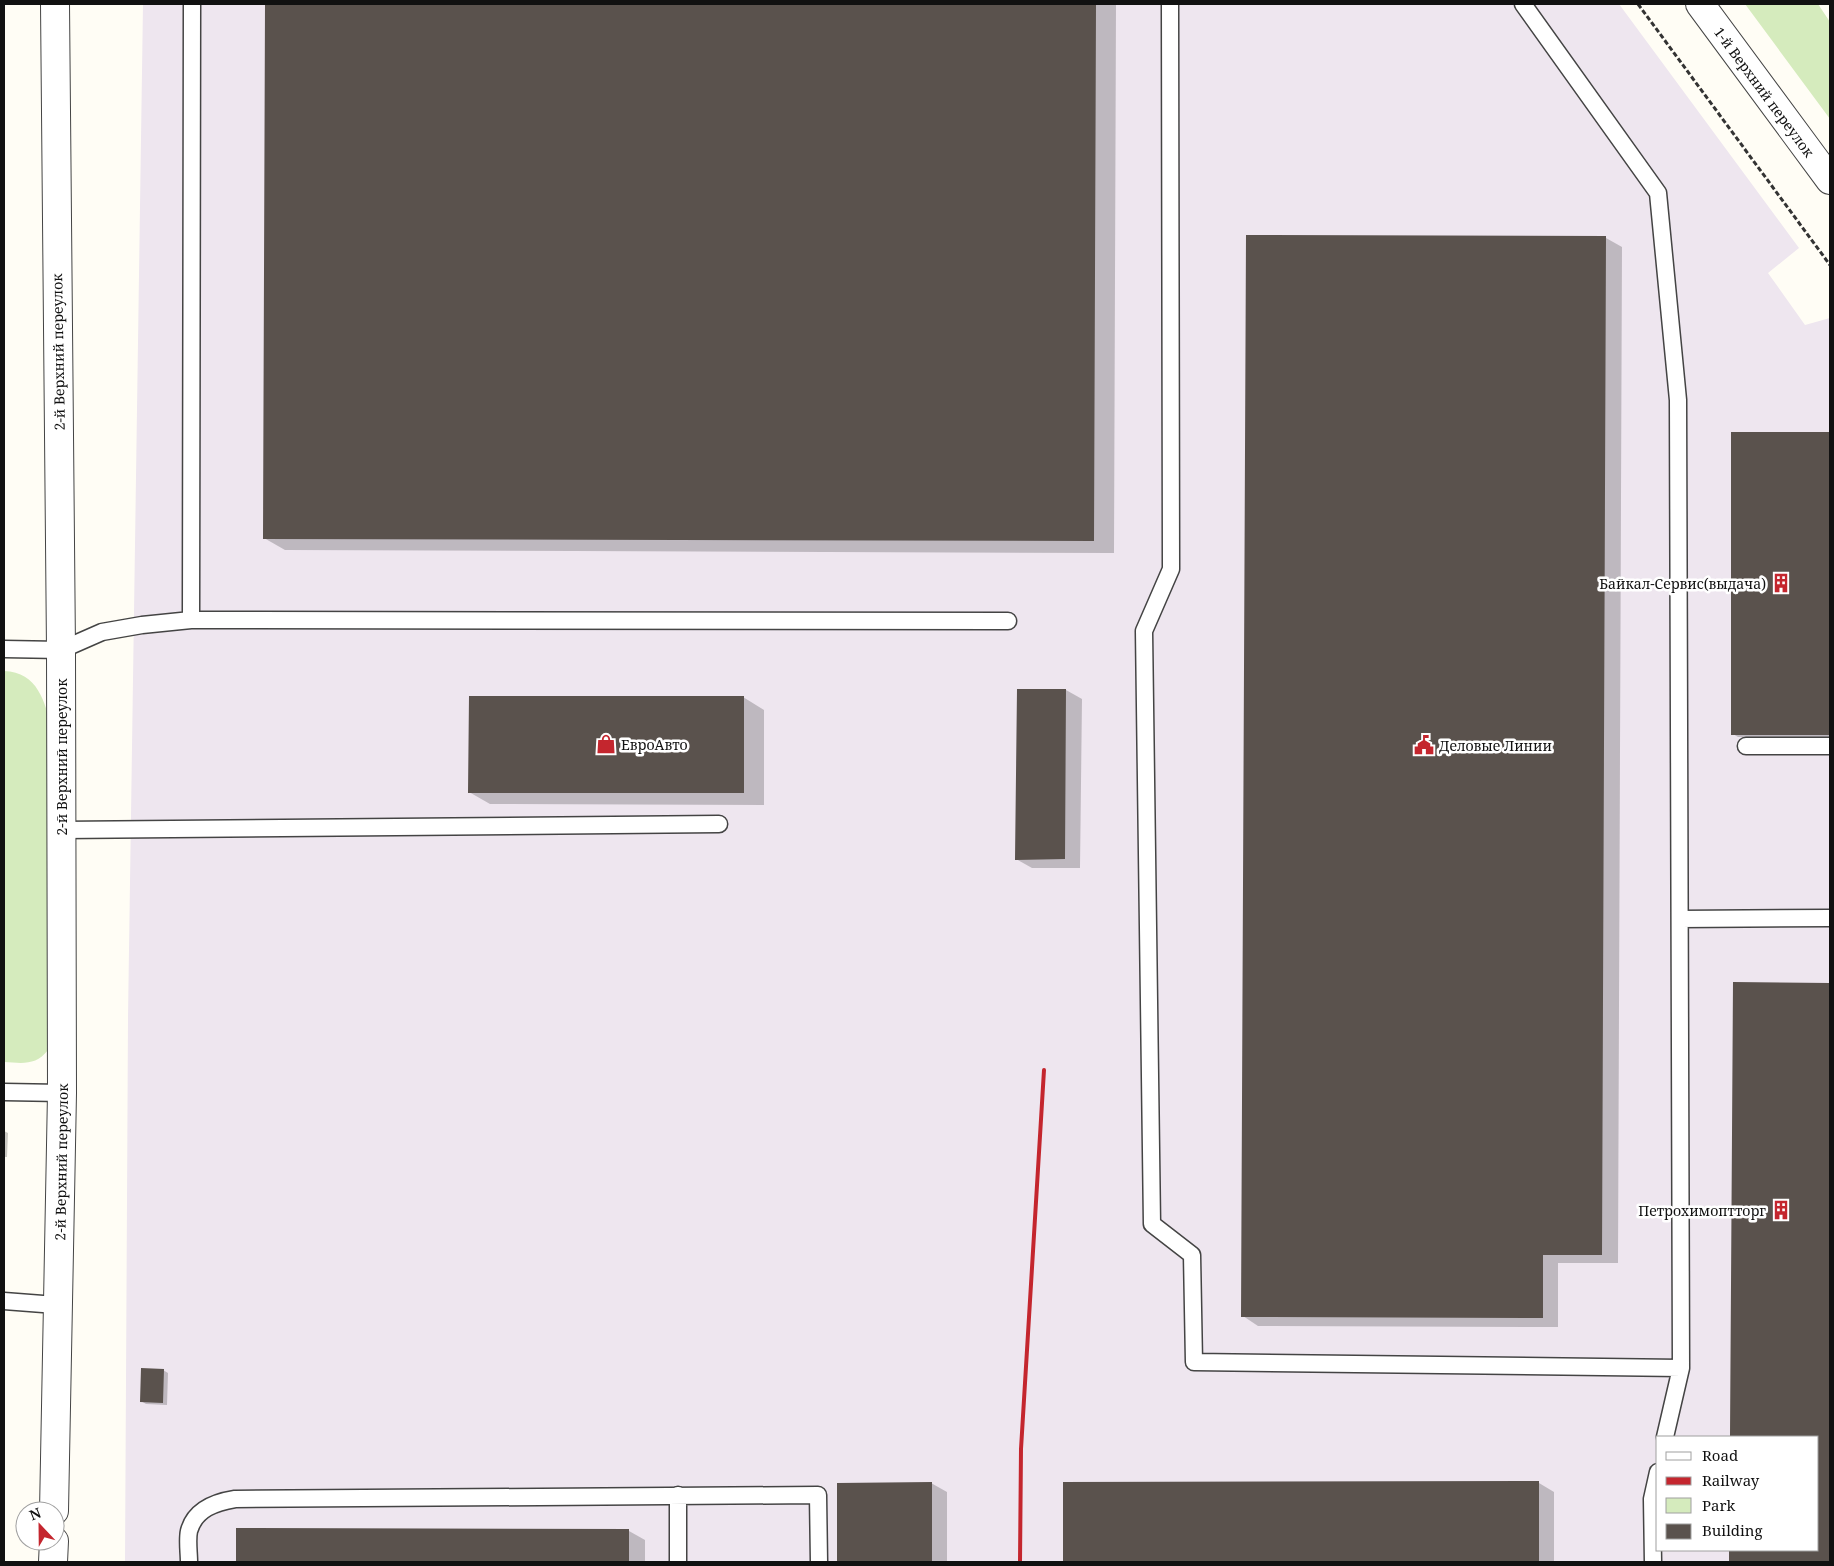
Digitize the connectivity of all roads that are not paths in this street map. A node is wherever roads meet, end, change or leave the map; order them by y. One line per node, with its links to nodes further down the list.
1 (55, 4): 10 (street, 2-й Верхний переулок)
2 (192, 4): 7 (lane)
3 (1170, 4): 21 (lane)
4 (1523, 4): 16 (lane)
5 (1700, 4): 6 (street, 1-й Верхний переулок)
6 (1830, 180)
7 (191, 620): 8 (lane); 10 (lane)
8 (1008, 621)
9 (4, 649): 10 (lane)
10 (61, 650): 14 (street, 2-й Верхний переулок)
11 (1746, 746): 12 (lane)
12 (1830, 746)
13 (719, 824): 14 (lane)
14 (61, 830): 18 (street, 2-й Верхний переулок)
15 (1830, 918): 16 (lane)
16 (1680, 919): 21 (lane)
17 (4, 1092): 18 (lane)
18 (62, 1093): 20 (street, 2-й Верхний переулок)
19 (4, 1301): 20 (lane)
20 (56, 1305): 25 (street, 2-й Верхний переулок)
21 (1681, 1368): 22 (lane)
22 (1665, 1436)
23 (1656, 1481): 29 (lane)
24 (678, 1495): 26 (lane); 27 (lane); 28 (lane)
25 (54, 1501)
26 (189, 1562)
27 (678, 1562)
28 (819, 1562)
29 (1653, 1562)

